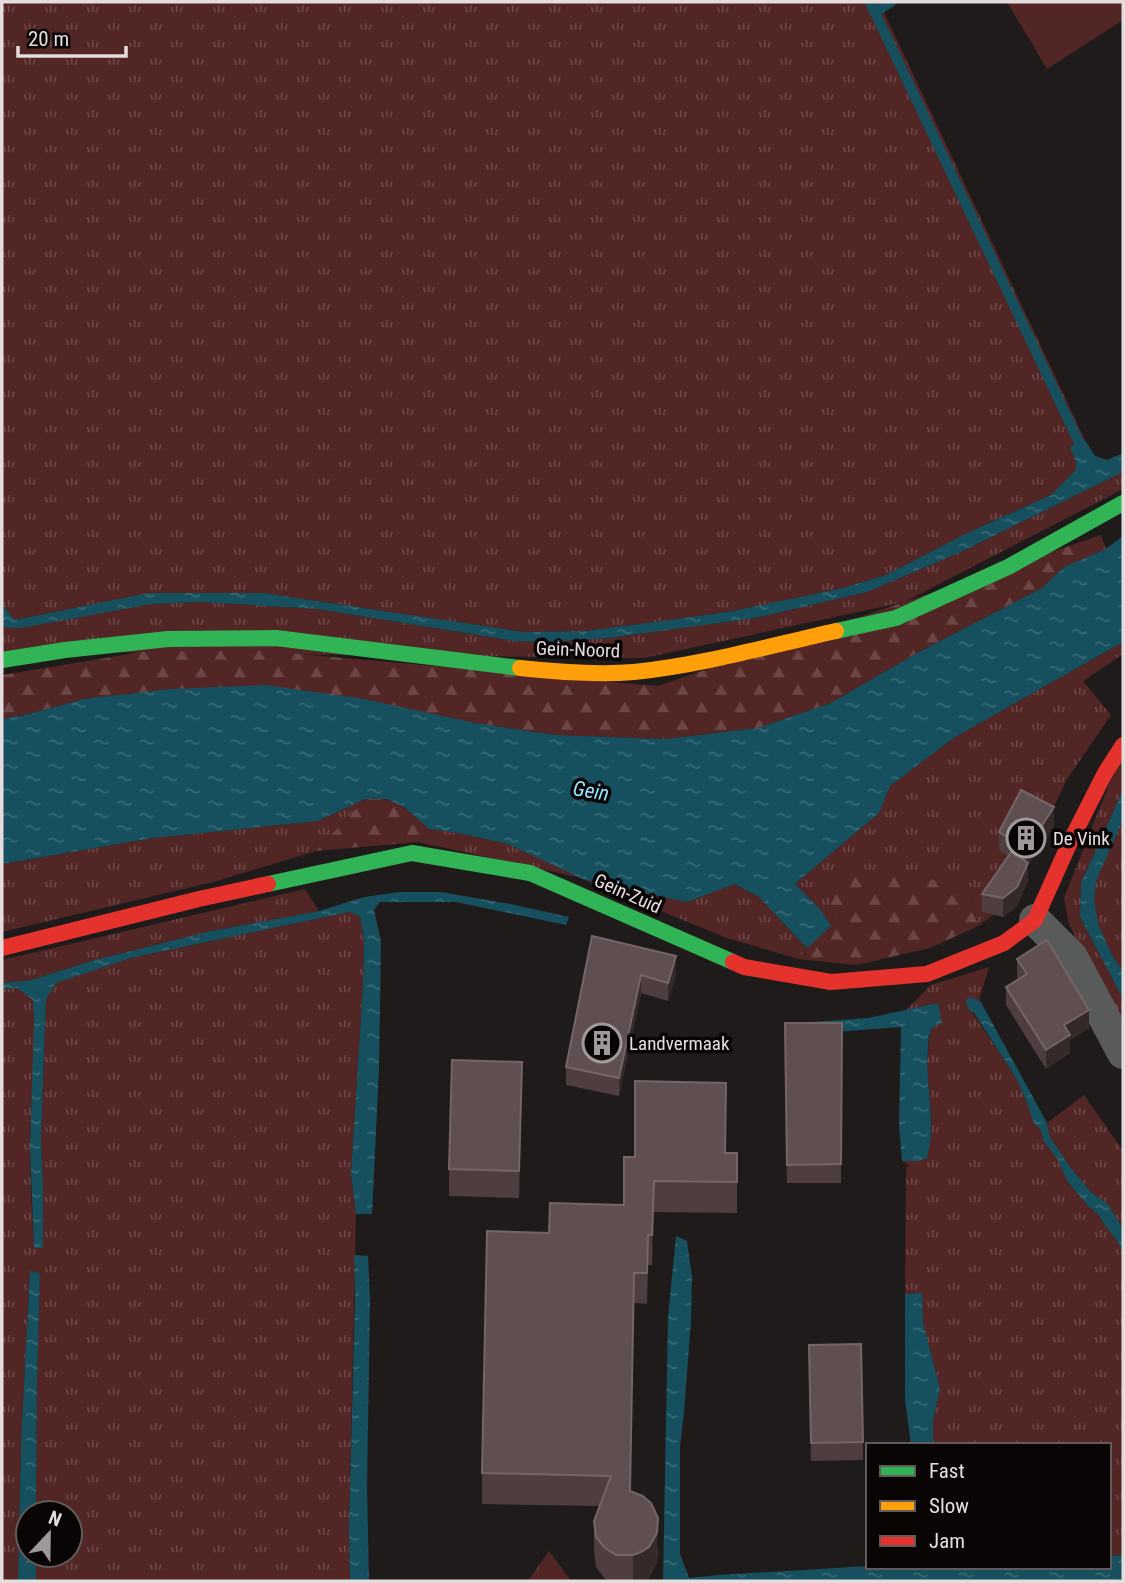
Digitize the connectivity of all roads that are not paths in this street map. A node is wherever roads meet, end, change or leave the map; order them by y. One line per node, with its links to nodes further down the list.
1 (1123, 503): 2 (street, Gein-Noord)
2 (2, 660)
3 (1123, 745): 4 (street, Gein-Zuid)
4 (1035, 920): 5 (street, Gein-Zuid); 6 (street)
5 (2, 948)
6 (1123, 1053)

